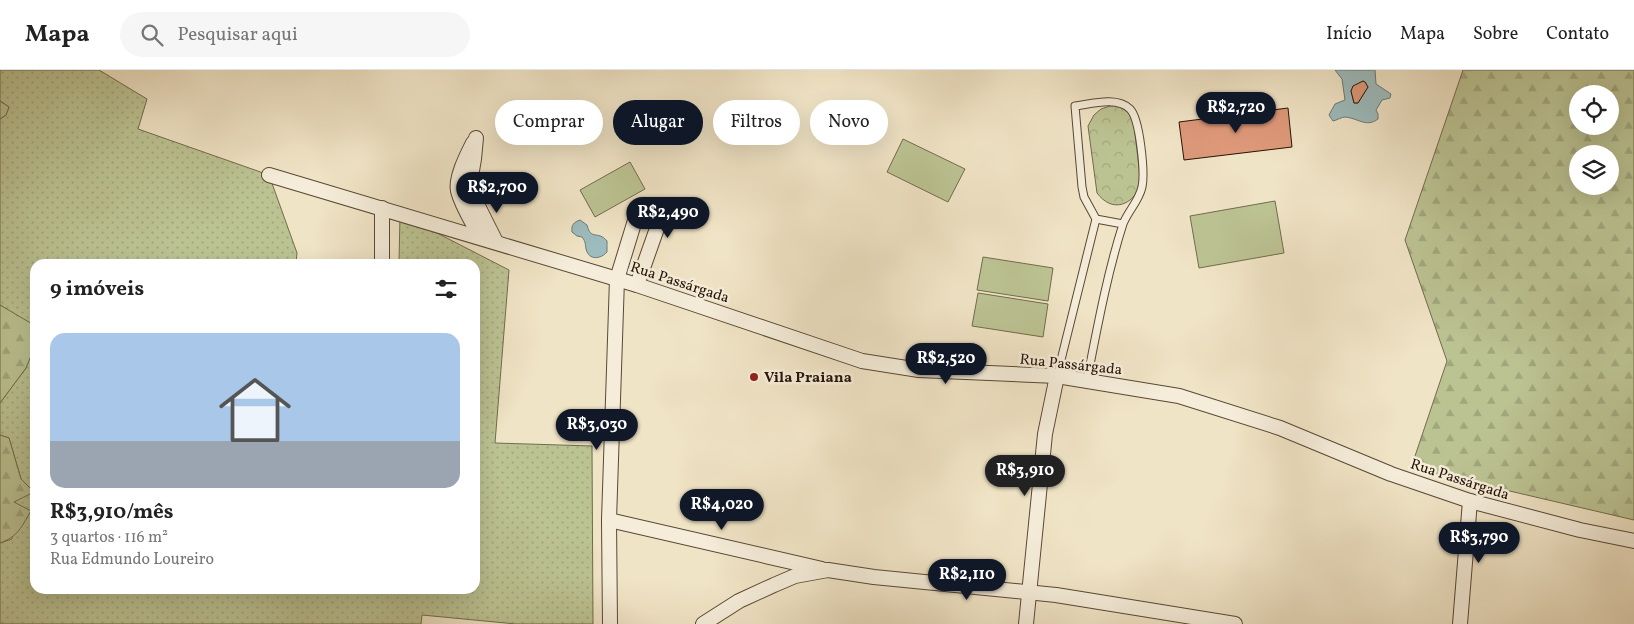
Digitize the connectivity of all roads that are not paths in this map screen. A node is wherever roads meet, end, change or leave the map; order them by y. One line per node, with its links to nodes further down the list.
1 (269, 175): 3 (street, Rua Passárgada)
2 (645, 205): 10 (street)
3 (382, 208): 7 (street, Rua Passárgada); 9 (street)
4 (661, 217): 11 (street)
5 (1096, 219): 6 (lane); 6 (lane); 12 (lane)
6 (1123, 224): 13 (lane)
7 (480, 237): 8 (street, Rua Passárgada); 8 (street)
8 (496, 242): 10 (street, Rua Passárgada)
9 (382, 259)
10 (617, 279): 11 (street, Rua Passárgada); 15 (street)
11 (637, 285): 12 (street, Rua Passárgada)
12 (1057, 376): 13 (street, Rua Passárgada); 18 (street)
13 (1087, 380): 14 (street, Rua Passárgada)
14 (1470, 501): 16 (street, Rua Passárgada); 23 (street)
15 (609, 520): 17 (street); 19 (street)
16 (1634, 540)
17 (828, 570): 18 (street); 20 (street)
18 (1030, 593): 21 (street); 22 (street)
19 (610, 624)
20 (702, 624)
21 (1026, 624)
22 (1235, 624)
23 (1460, 624)

